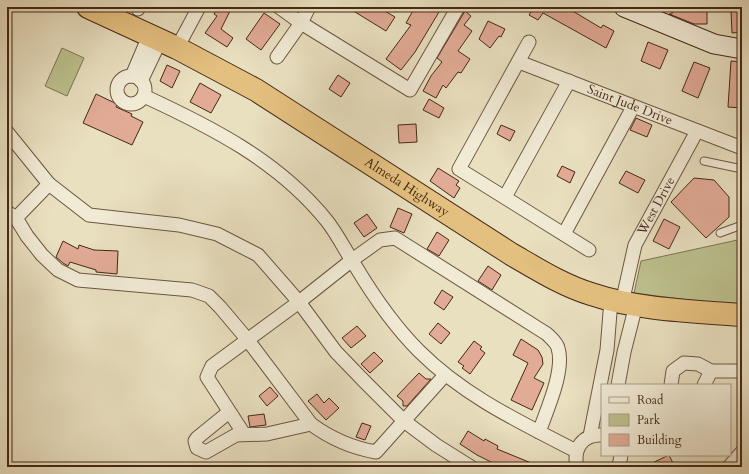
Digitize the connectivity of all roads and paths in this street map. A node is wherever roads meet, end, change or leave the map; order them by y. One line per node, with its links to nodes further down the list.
1 (88, 7): 9 (highway, Almeda Highway)
2 (199, 7): 9 (street)
3 (279, 7): 7 (street)
4 (309, 7): 7 (street)
5 (458, 7): 7 (street)
6 (638, 9): 10 (street)
7 (301, 23): 11 (street)
8 (529, 42): 12 (street)
9 (157, 45): 13 (street); 30 (highway, Almeda Highway)
10 (742, 50)
11 (277, 57)
12 (518, 62): 14 (street, Saint Jude Drive); 23 (street)
13 (137, 78): 15 (street); 15 (street)
14 (569, 81): 16 (street, Saint Jude Drive); 23 (street)
15 (144, 96): 29 (street)
16 (633, 107): 17 (street, Saint Jude Drive); 27 (street)
17 (697, 131): 19 (street, Saint Jude Drive); 30 (street, West Drive)
18 (7, 132): 22 (street)
19 (742, 148)
20 (704, 161): 21 (lane)
21 (742, 169)
22 (49, 184): 24 (street); 31 (street)
23 (505, 197): 27 (street)
24 (11, 215): 33 (street)
25 (742, 225): 26 (lane)
26 (720, 233)
27 (564, 234): 28 (street)
28 (589, 250)
29 (352, 260): 31 (street); 38 (street); 47 (street)
30 (624, 298): 32 (highway, Almeda Highway); 34 (street); 35 (street)
31 (299, 302): 33 (street); 45 (street)
32 (742, 315)
33 (248, 339): 44 (street); 46 (street)
34 (607, 350): 35 (street); 39 (street)
35 (624, 352): 40 (street)
36 (711, 371): 37 (street); 41 (street); 42 (street)
37 (742, 371)
38 (445, 375): 45 (street); 47 (street)
39 (603, 384)
40 (618, 384)
41 (671, 384)
42 (704, 384)
43 (601, 397): 49 (street)
44 (229, 412): 48 (street); 48 (street)
45 (404, 421): 46 (street); 52 (street)
46 (311, 424): 48 (street)
47 (539, 432): 50 (street)
48 (244, 434)
49 (596, 436): 50 (street)
50 (576, 451): 53 (street)
51 (742, 452): 54 (street)
52 (471, 467)
53 (577, 467)
54 (729, 467)

